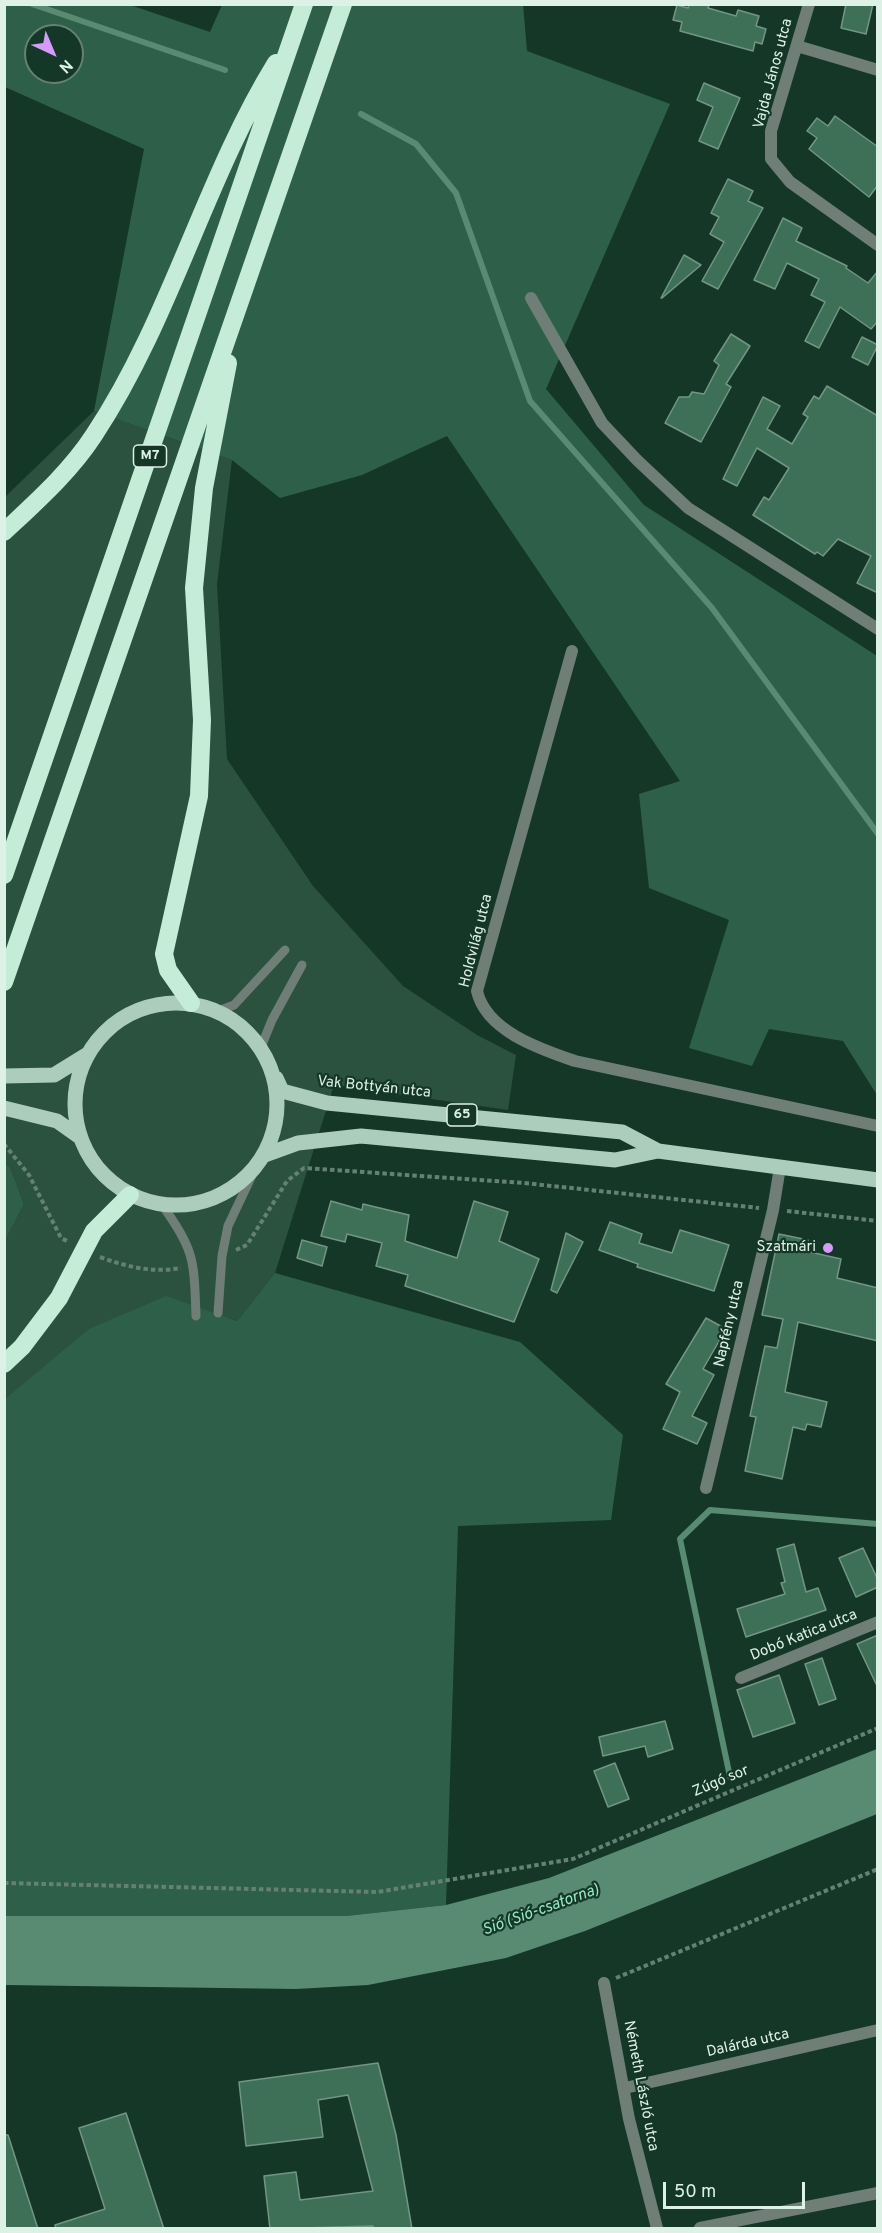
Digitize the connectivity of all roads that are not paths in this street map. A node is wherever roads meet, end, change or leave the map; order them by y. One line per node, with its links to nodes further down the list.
1 (304, 4): 4 (highway, M7)
2 (343, 4): 9 (highway, M7)
3 (809, 4): 5 (street, Vajda János utca)
4 (293, 36): 10 (highway); 13 (highway, M7)
5 (797, 46): 6 (street); 7 (street, Vajda János utca)
6 (878, 70)
7 (878, 245)
8 (531, 298): 11 (street)
9 (240, 300): 16 (highway, M7); 17 (highway)
10 (4, 532)
11 (878, 628)
12 (572, 651): 24 (street, Holdvilág utca)
13 (4, 875)
14 (285, 950): 18 (lane)
15 (302, 965): 19 (lane)
16 (4, 982)
17 (191, 1003): 18 (main road, 65); 20 (main road, 65)
18 (218, 1011): 19 (main road, 65)
19 (261, 1047): 21 (main road, 65)
20 (88, 1053): 22 (main road, 65); 25 (main road, 65)
21 (274, 1073): 26 (main road, Vak Bottyán utca / 65); 27 (main road, 65)
22 (4, 1076)
23 (4, 1108): 25 (main road, 65)
24 (878, 1126)
25 (81, 1138): 31 (main road, 65)
26 (658, 1151): 27 (main road, Vak Bottyán utca / 65); 28 (main road, Vak Bottyán utca / 65)
27 (265, 1155): 29 (main road, 65)
28 (780, 1167): 30 (main road, Vak Bottyán utca / 65); 36 (street, Napfény utca)
29 (254, 1170): 32 (main road, 65); 33 (lane)
30 (878, 1180)
31 (130, 1195): 32 (main road, 65); 35 (highway)
32 (162, 1205): 34 (lane)
33 (218, 1313)
34 (196, 1316)
35 (4, 1364)
36 (706, 1488)
37 (878, 1622): 38 (street, Dobó Katica utca)
38 (741, 1678)
39 (604, 1983): 41 (street, Németh László utca)
40 (878, 2030): 41 (street, Dalárda utca)
41 (625, 2088): 43 (street, Németh László utca)
42 (878, 2193): 44 (street)
43 (657, 2229)
44 (700, 2229)

